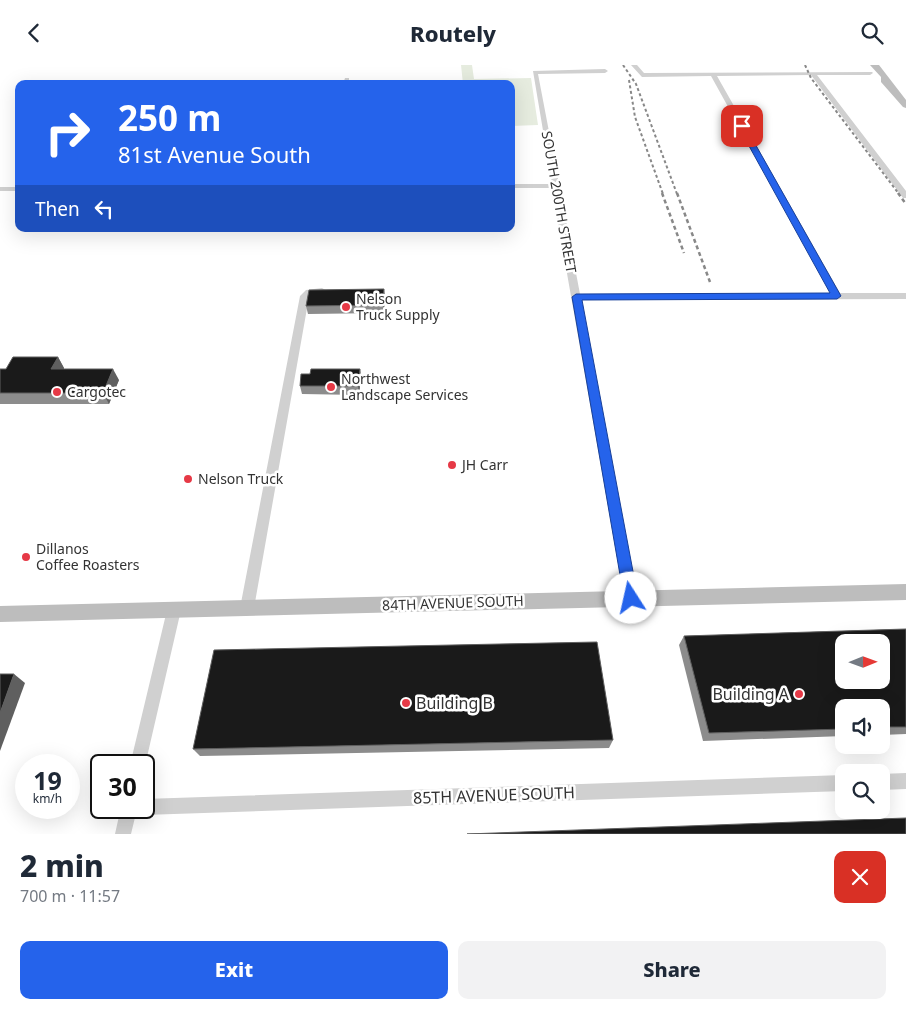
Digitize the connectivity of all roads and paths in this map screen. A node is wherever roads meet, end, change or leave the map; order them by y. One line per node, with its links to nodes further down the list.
1 (634, 65): 6 (street)
2 (863, 65): 3 (main road)
3 (872, 69): 5 (street); 7 (main road)
4 (605, 71): 9 (street, SOUTH 200TH STREET)
5 (813, 74): 6 (street); 12 (street)
6 (714, 75): 14 (street)
7 (906, 105)
8 (515, 186): 9 (street)
9 (556, 186): 16 (street, SOUTH 200TH STREET)
10 (0, 189): 11 (street)
11 (15, 189)
12 (906, 196)
13 (332, 291): 19 (street)
14 (837, 296): 15 (street); 16 (street)
15 (906, 296)
16 (576, 297): 18 (street, SOUTH 200TH STREET)
17 (906, 592): 18 (main road, 84TH AVENUE SOUTH)
18 (631, 598): 19 (main road, 84TH AVENUE SOUTH)
19 (247, 608): 20 (main road, 84TH AVENUE SOUTH)
20 (174, 610): 21 (main road, 84TH AVENUE SOUTH); 22 (street)
21 (0, 614)
22 (141, 754)
23 (906, 781): 24 (street)
24 (890, 782)
25 (835, 783): 26 (street, 85TH AVENUE SOUTH)
26 (155, 807)
27 (126, 819): 28 (street)
28 (122, 834)

